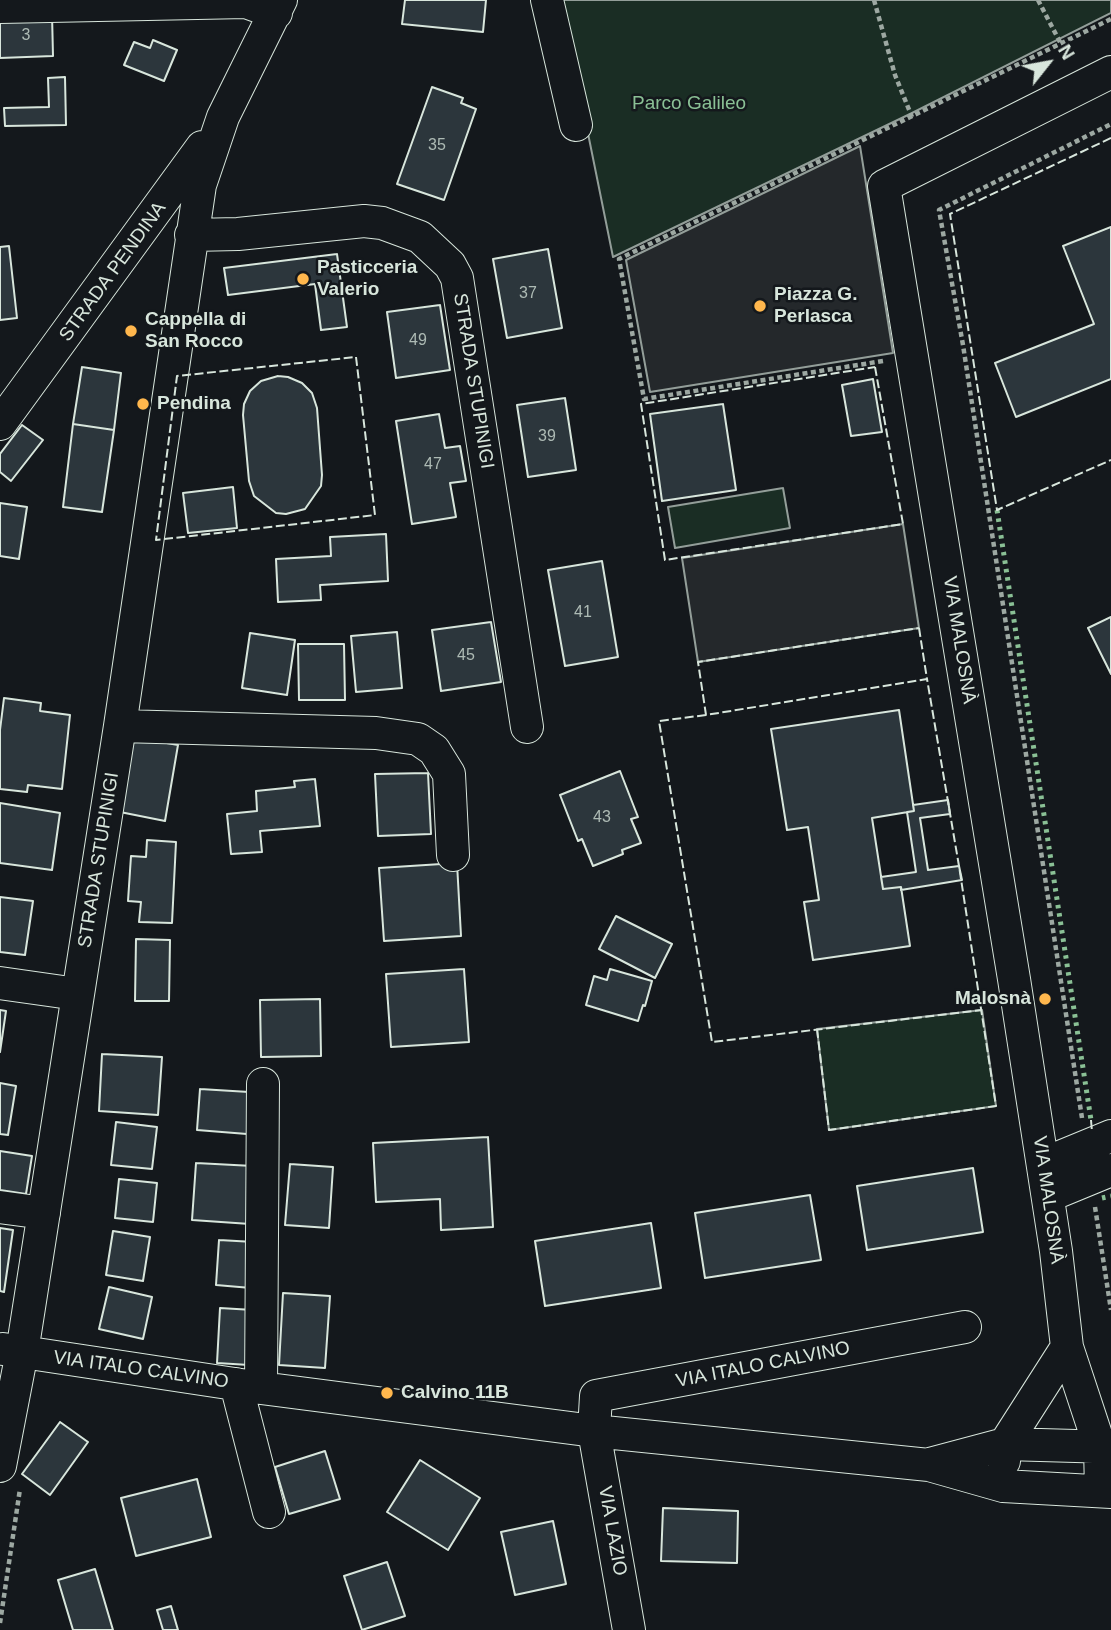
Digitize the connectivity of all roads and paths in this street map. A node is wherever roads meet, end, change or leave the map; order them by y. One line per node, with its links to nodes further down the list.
1 (547, 0): 12 (street)
2 (874, 0): 10 (path)
3 (1038, 0): 7 (path)
4 (0, 7): 5 (street)
5 (278, 7): 9 (street)
6 (1111, 19): 7 (path)
7 (1061, 44): 10 (path)
8 (1111, 72): 23 (street, VIA MALOSNÀ)
9 (223, 117): 13 (street, STRADA STUPINIGI); 15 (street, STRADA PENDINA)
10 (912, 117): 14 (path)
11 (1111, 124): 22 (path)
12 (576, 125)
13 (191, 235): 16 (street, STRADA STUPINIGI); 17 (street, STRADA STUPINIGI)
14 (888, 373)
15 (0, 424)
16 (120, 726): 18 (street); 20 (street, STRADA STUPINIGI)
17 (527, 727)
18 (453, 855)
19 (0, 983): 20 (street)
20 (77, 994): 28 (street, STRADA STUPINIGI)
21 (263, 1084): 33 (street)
22 (1097, 1130): 23 (street)
23 (1043, 1164): 25 (street, VIA MALOSNÀ)
24 (1111, 1170): 25 (street)
25 (1048, 1196): 31 (street, VIA MALOSNÀ)
26 (1095, 1205): 29 (path)
27 (0, 1207): 28 (street)
28 (44, 1213): 32 (street, STRADA STUPINIGI)
29 (1111, 1310)
30 (965, 1326): 34 (street, VIA ITALO CALVINO)
31 (1067, 1347): 35 (street); 36 (street, VIA MALOSNÀ)
32 (11, 1350): 33 (street, VIA ITALO CALVINO); 38 (street, STRADA STUPINIGI)
33 (248, 1386): 34 (street, VIA ITALO CALVINO); 41 (street)
34 (594, 1431): 37 (street, VIA ITALO CALVINO); 43 (street, VIA LAZIO)
35 (1005, 1444): 36 (street, VIA ITALO CALVINO); 37 (street, VIA ITALO CALVINO); 39 (street)
36 (1106, 1447): 40 (street, VIA MALOSNÀ)
37 (929, 1465): 39 (street, VIA ITALO CALVINO)
38 (11, 1471): 42 (path)
39 (1003, 1486): 40 (street, VIA ITALO CALVINO)
40 (1106, 1492)
41 (269, 1512)
42 (0, 1623)
43 (629, 1630)

